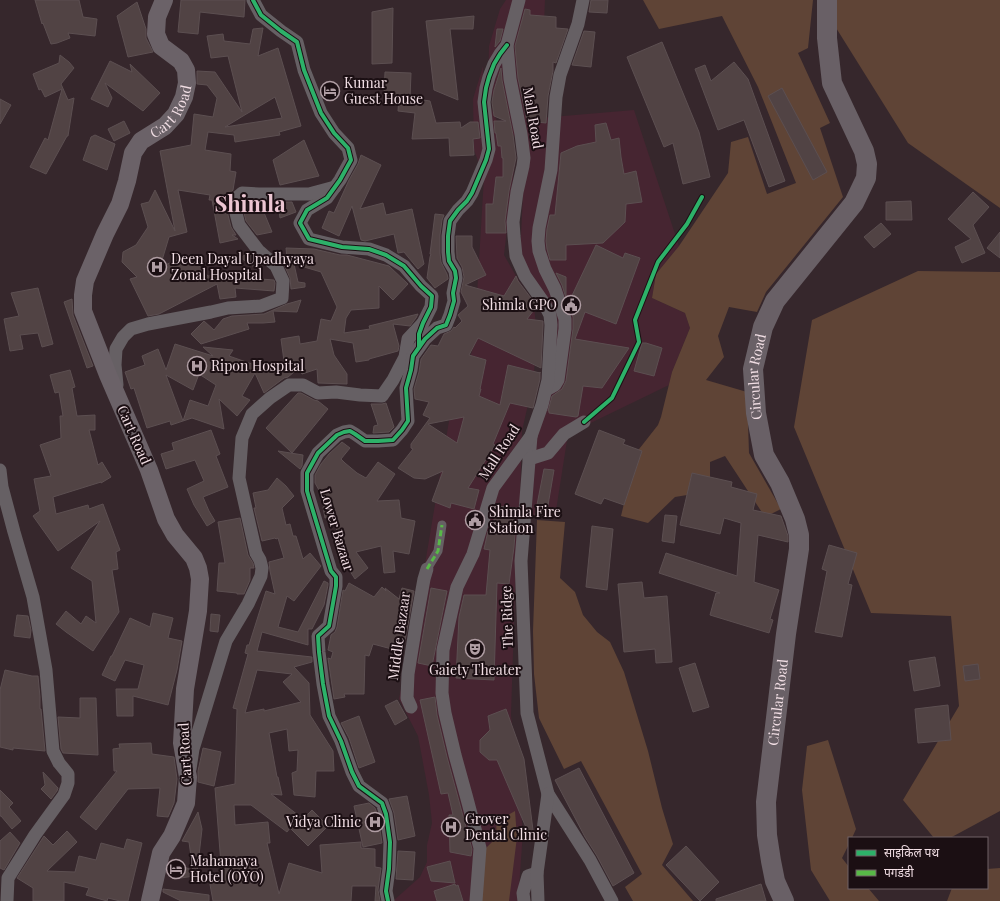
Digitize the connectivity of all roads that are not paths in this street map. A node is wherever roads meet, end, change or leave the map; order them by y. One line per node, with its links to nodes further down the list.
1 (164, 0): 11 (main road, Cart Road)
2 (252, 0): 7 (street)
3 (520, 0): 6 (street, Mall Road)
4 (583, 0): 10 (street)
5 (827, 0): 29 (main road, Circular Road)
6 (507, 45): 9 (street, Lower Bazaar); 10 (street, Mall Road)
7 (335, 187): 8 (street); 11 (street)
8 (423, 323): 9 (street); 19 (street)
9 (419, 347): 24 (street, Lower Bazaar)
10 (546, 390): 13 (street, Mall Road)
11 (116, 395): 19 (main road, Cart Road)
12 (584, 422): 14 (street)
13 (531, 436): 14 (street, The Ridge); 25 (street, Mall Road)
14 (529, 459): 20 (street, The Ridge)
15 (0, 470): 22 (street)
16 (442, 525): 17 (street)
17 (427, 569): 18 (street, Middle Bazaar)
18 (411, 707)
19 (188, 777): 23 (main road, Cart Road)
20 (548, 794): 21 (street, The Ridge); 28 (street, The Ridge)
21 (537, 873): 26 (street); 27 (street, The Ridge)
22 (7, 901)
23 (150, 901)
24 (388, 901)
25 (476, 901)
26 (524, 901)
27 (538, 901)
28 (612, 901)
29 (784, 901)

